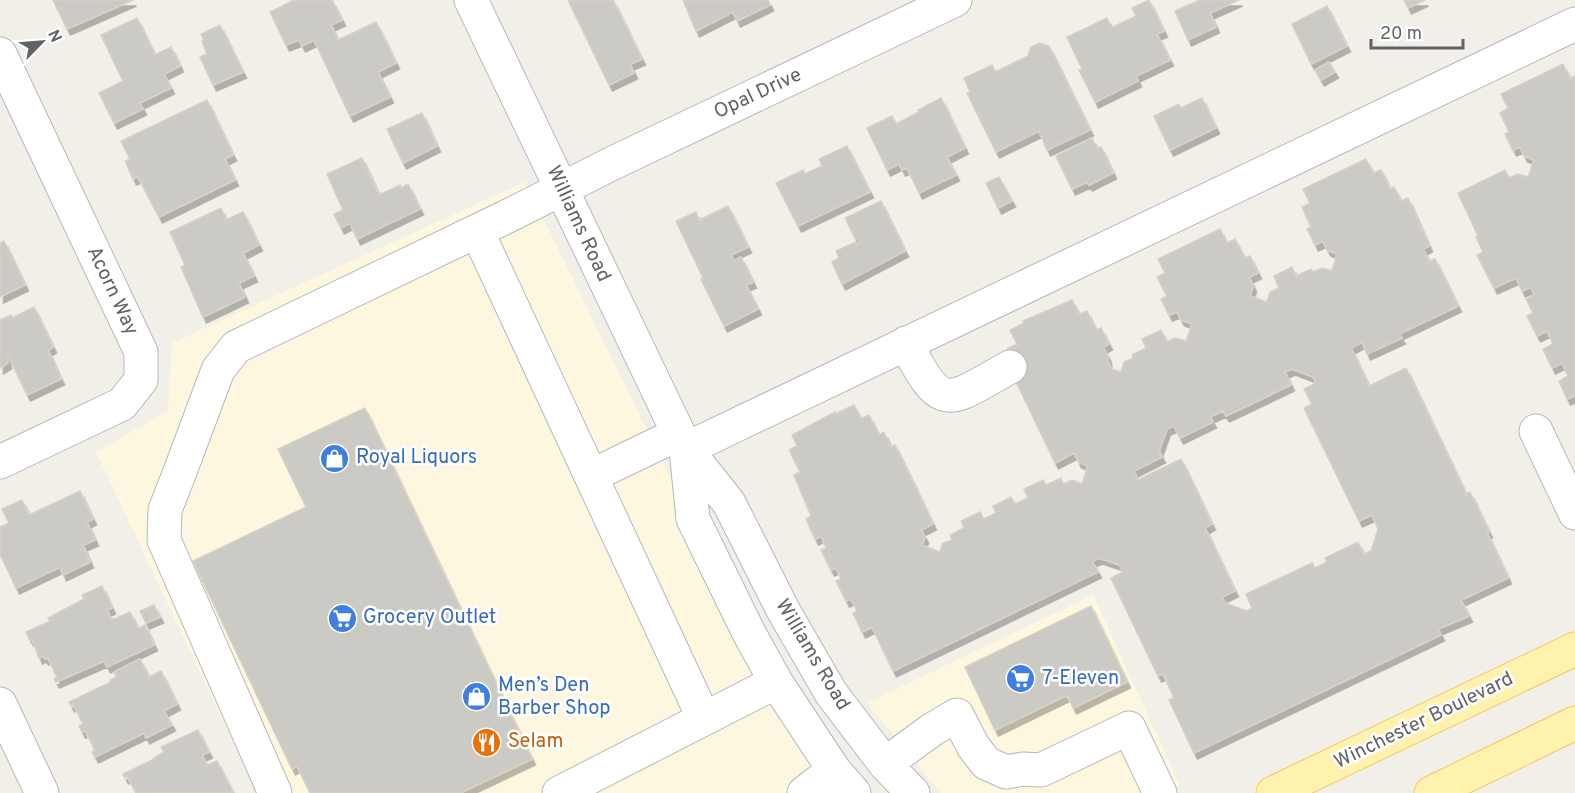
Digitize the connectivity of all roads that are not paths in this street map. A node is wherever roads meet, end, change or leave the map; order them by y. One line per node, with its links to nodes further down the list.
1 (471, 0): 5 (street, Williams Road)
2 (955, 0): 5 (street, Opal Drive)
3 (1575, 24): 7 (street)
4 (0, 54): 11 (street, Acorn Way)
5 (562, 190): 6 (street, Opal Drive); 10 (street, Williams Road)
6 (477, 231): 12 (street); 22 (street, Opal Drive)
7 (906, 343): 8 (street); 10 (street)
8 (1010, 367)
9 (1536, 431): 13 (street)
10 (682, 441): 12 (street); 15 (street, Williams Road); 19 (street, Williams Road)
11 (0, 462)
12 (591, 476): 17 (street)
13 (1575, 513)
14 (1575, 649): 27 (main road, Winchester Boulevard)
15 (776, 682): 17 (street); 20 (street, Williams Road)
16 (0, 704): 21 (street)
17 (704, 719): 23 (street)
18 (1572, 731): 28 (main road)
19 (885, 764): 25 (street, Williams Road); 26 (street)
20 (844, 781): 24 (street)
21 (42, 793)
22 (275, 793)
23 (559, 793)
24 (804, 793)
25 (913, 793)
26 (1160, 793)
27 (1273, 793)
28 (1431, 793)

